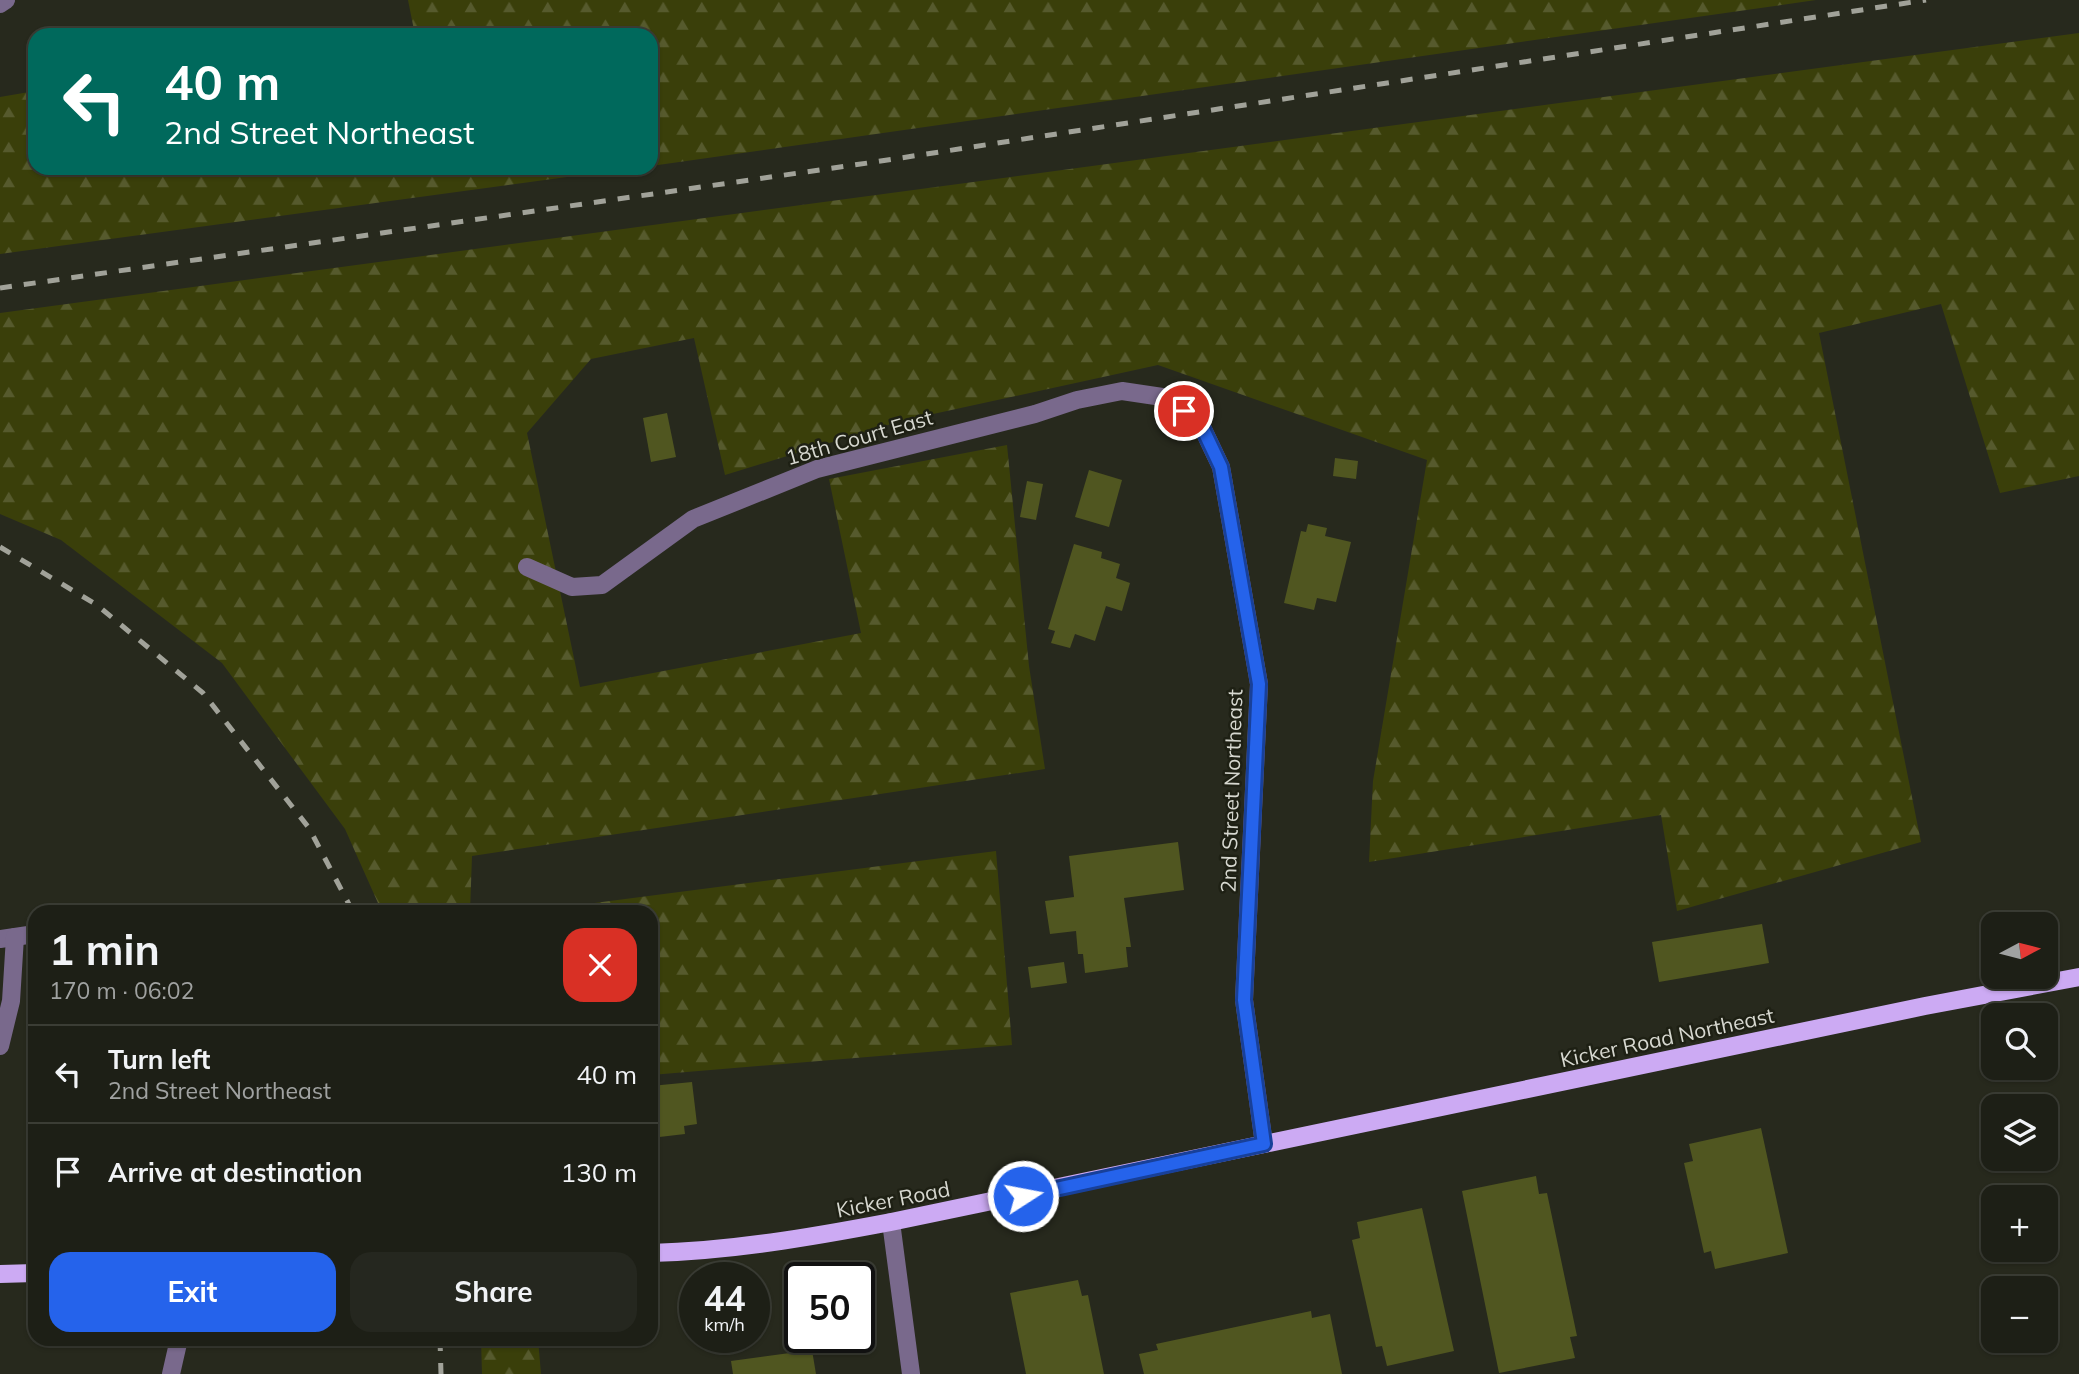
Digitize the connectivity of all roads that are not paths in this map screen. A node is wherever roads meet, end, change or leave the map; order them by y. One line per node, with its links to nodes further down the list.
1 (6, 0): 2 (street)
2 (0, 4)
3 (1184, 411): 4 (street, 18th Court East); 9 (street, 2nd Street Northeast)
4 (527, 567)
5 (28, 935): 6 (street)
6 (8, 938): 8 (street)
7 (2079, 977): 9 (main road, Kicker Road Northeast)
8 (0, 1046)
9 (1264, 1144): 10 (main road, Kicker Road)
10 (891, 1223): 11 (main road, Kicker Road); 16 (street)
11 (658, 1253)
12 (28, 1273): 13 (main road)
13 (0, 1274)
14 (177, 1346): 15 (street)
15 (171, 1374)
16 (911, 1374)

